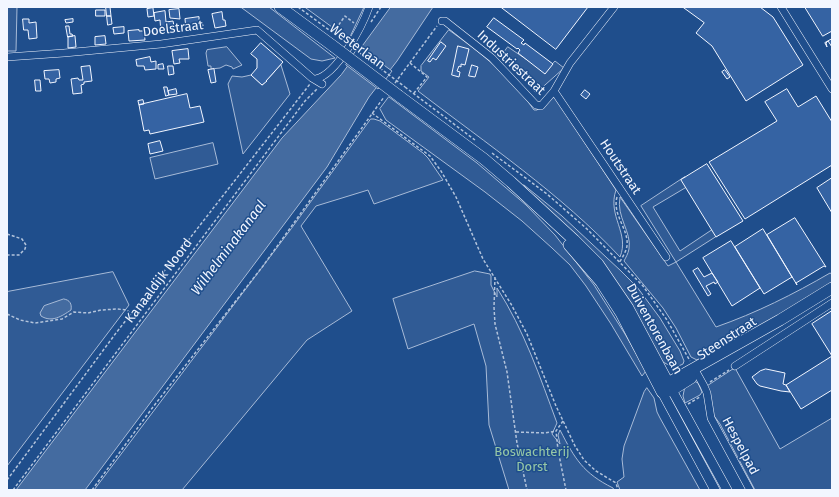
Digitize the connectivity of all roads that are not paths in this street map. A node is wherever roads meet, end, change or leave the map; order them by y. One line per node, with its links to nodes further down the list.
1 (280, 7): 8 (main road, Westerlaan, bridge)
2 (369, 7): 6 (street, Doelstraat)
3 (614, 7): 9 (street, Industriestraat)
4 (781, 7): 7 (street)
5 (442, 21): 9 (street, Industriestraat)
6 (7, 57)
7 (832, 89)
8 (402, 91): 15 (main road, Duiventorenbaan)
9 (554, 91): 10 (street, Houtstraat)
10 (666, 257)
11 (832, 288): 14 (main road, Steenstraat)
12 (832, 303): 13 (street, Steenstraat)
13 (735, 366)
14 (696, 371): 15 (main road, Steenstraat); 18 (street, Hespelpad)
15 (667, 388): 16 (main road, Duiventorenbaan); 17 (main road, Duiventorenbaan)
16 (715, 490)
17 (727, 490)
18 (750, 490)

